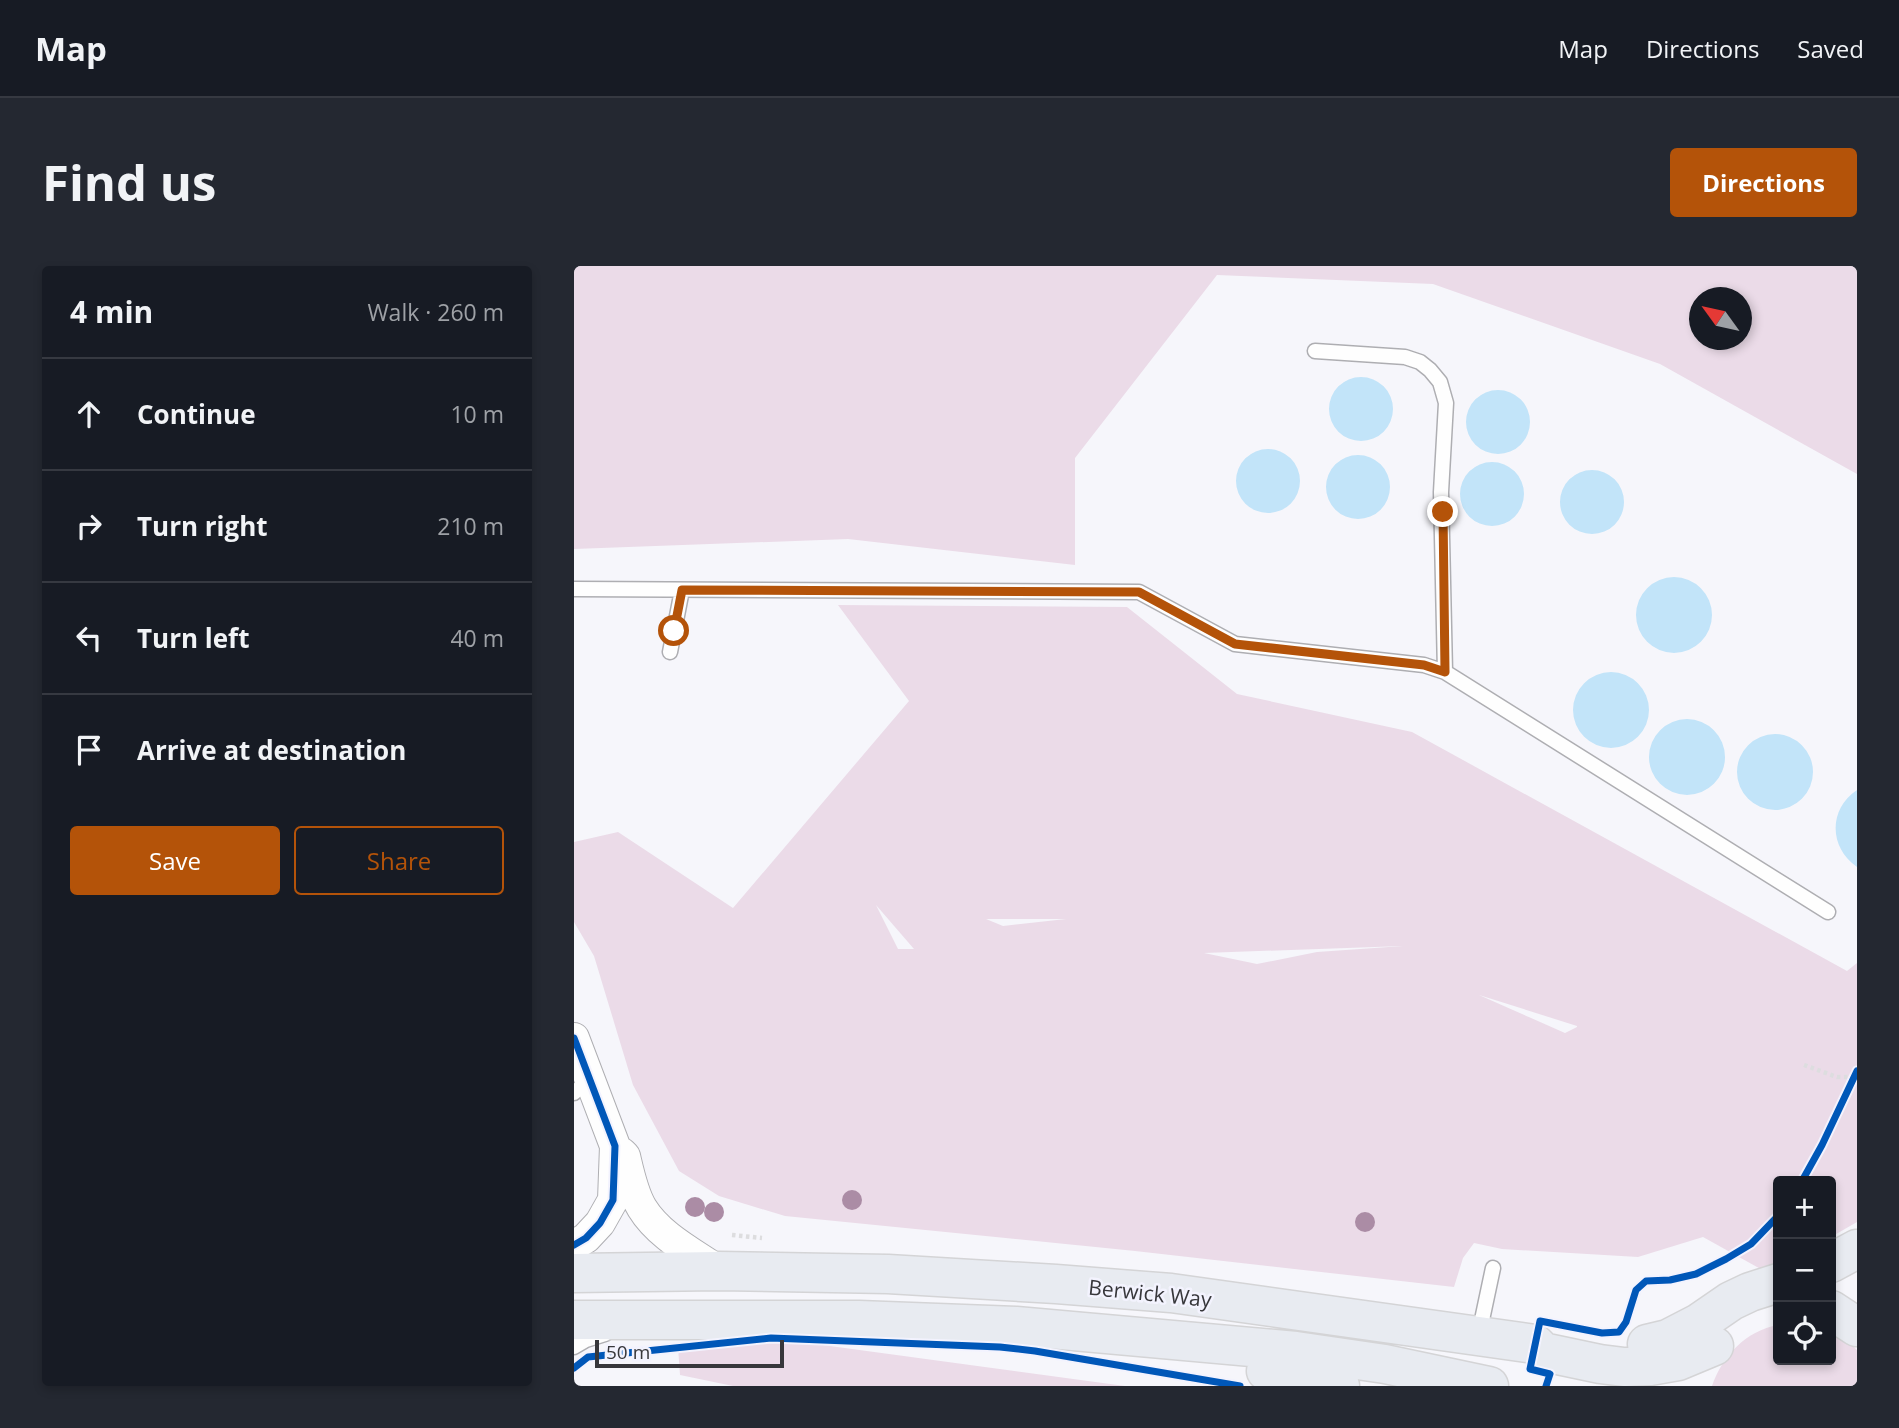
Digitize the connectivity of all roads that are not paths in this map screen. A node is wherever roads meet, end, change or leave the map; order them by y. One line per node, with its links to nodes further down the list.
1 (1315, 351): 5 (lane)
2 (574, 589): 3 (lane)
3 (682, 590): 4 (lane); 5 (lane)
4 (670, 652)
5 (1445, 672): 6 (lane)
6 (1828, 912)
7 (575, 1042): 8 (street)
8 (582, 1085): 9 (street)
9 (615, 1146): 10 (street); 14 (street)
10 (574, 1245)
11 (1857, 1249): 12 (main road)
12 (1836, 1260)
13 (1493, 1268): 25 (lane)
14 (719, 1271): 15 (main road, Berwick Way); 25 (main road, Berwick Way)
15 (574, 1273)
16 (1857, 1276): 18 (main road)
17 (1773, 1285): 26 (main road)
18 (1836, 1286)
19 (1773, 1311): 27 (main road)
20 (1836, 1313): 23 (main road)
21 (574, 1320): 22 (main road, Berwick Way)
22 (650, 1320): 24 (main road, Berwick Way); 28 (lane)
23 (1857, 1327)
24 (1070, 1331): 29 (main road); 30 (main road, Berwick Way)
25 (1478, 1336): 26 (main road, Berwick Way)
26 (1535, 1344): 27 (main road, Berwick Way)
27 (1714, 1346): 31 (main road)
28 (574, 1347)
29 (1340, 1386)
30 (1489, 1386)
31 (1696, 1386)

